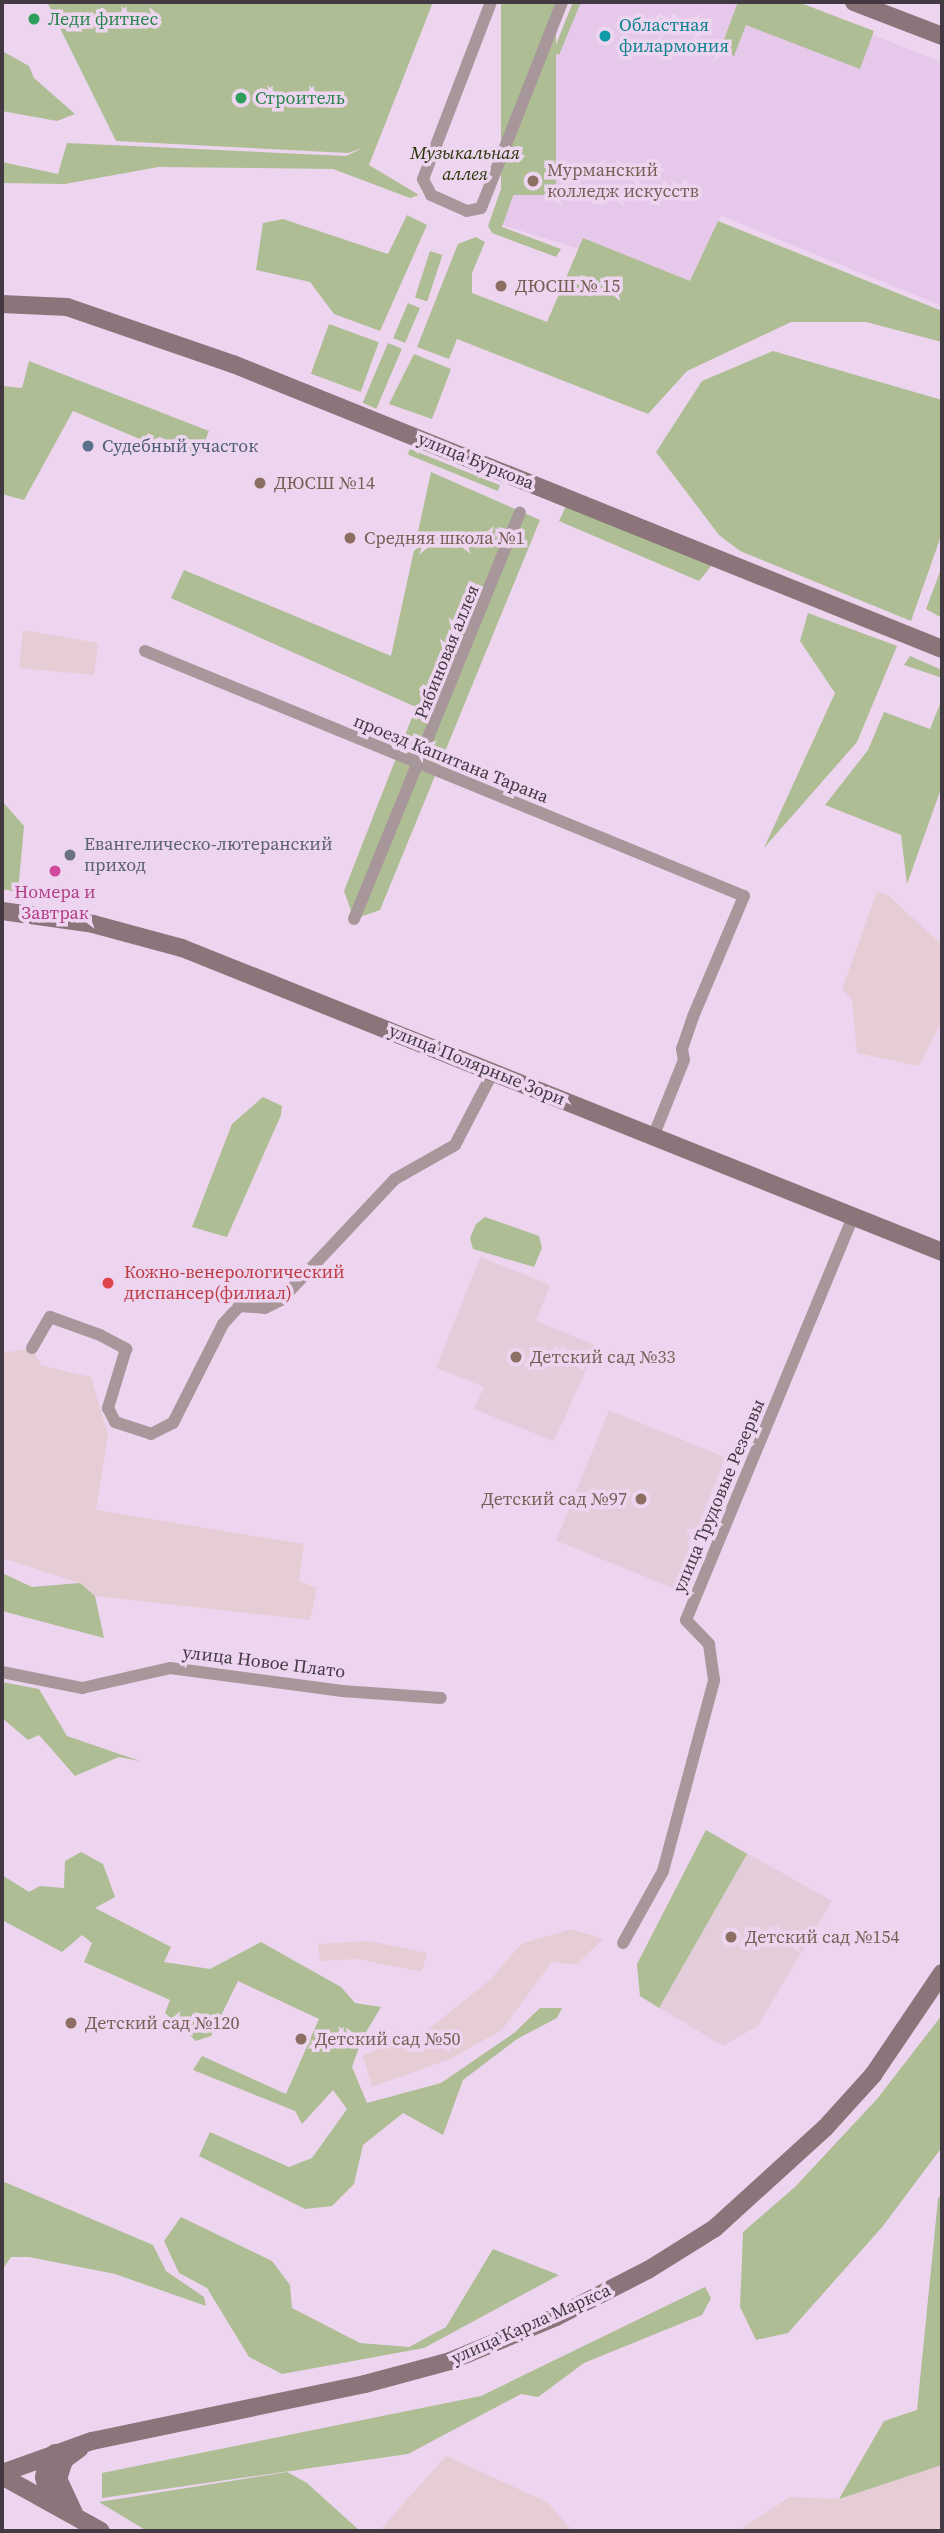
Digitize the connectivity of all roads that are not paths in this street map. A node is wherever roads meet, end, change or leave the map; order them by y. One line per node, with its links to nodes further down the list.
1 (491, 2): 2 (street)
2 (562, 2)
3 (855, 2): 4 (main road)
4 (942, 36)
5 (2, 303): 7 (main road, улица Буркова)
6 (520, 513): 9 (street, Рябиновая аллея)
7 (942, 649)
8 (145, 651): 9 (street, проезд Капитана Тарана)
9 (421, 765): 11 (street, Рябиновая аллея); 13 (street, проезд Капитана Тарана)
10 (2, 911): 12 (main road, улица Полярные Зори)
11 (354, 919)
12 (493, 1072): 13 (main road, улица Полярные Зори); 16 (street)
13 (653, 1137): 14 (main road, улица Полярные Зори)
14 (853, 1217): 15 (main road, улица Полярные Зори); 19 (street, улица Трудовые Резервы)
15 (942, 1252)
16 (32, 1348)
17 (2, 1672): 18 (street, улица Новое Плато)
18 (441, 1698)
19 (623, 1943)
20 (942, 1972): 21 (main road, улица Карла Маркса)
21 (92, 2441): 22 (main road, улица Карла Маркса); 25 (main road)
22 (55, 2454): 23 (main road, улица Карла Маркса); 24 (main road)
23 (2, 2475): 24 (main road)
24 (62, 2509): 25 (main road)
25 (79, 2519): 26 (main road)
26 (101, 2531)

